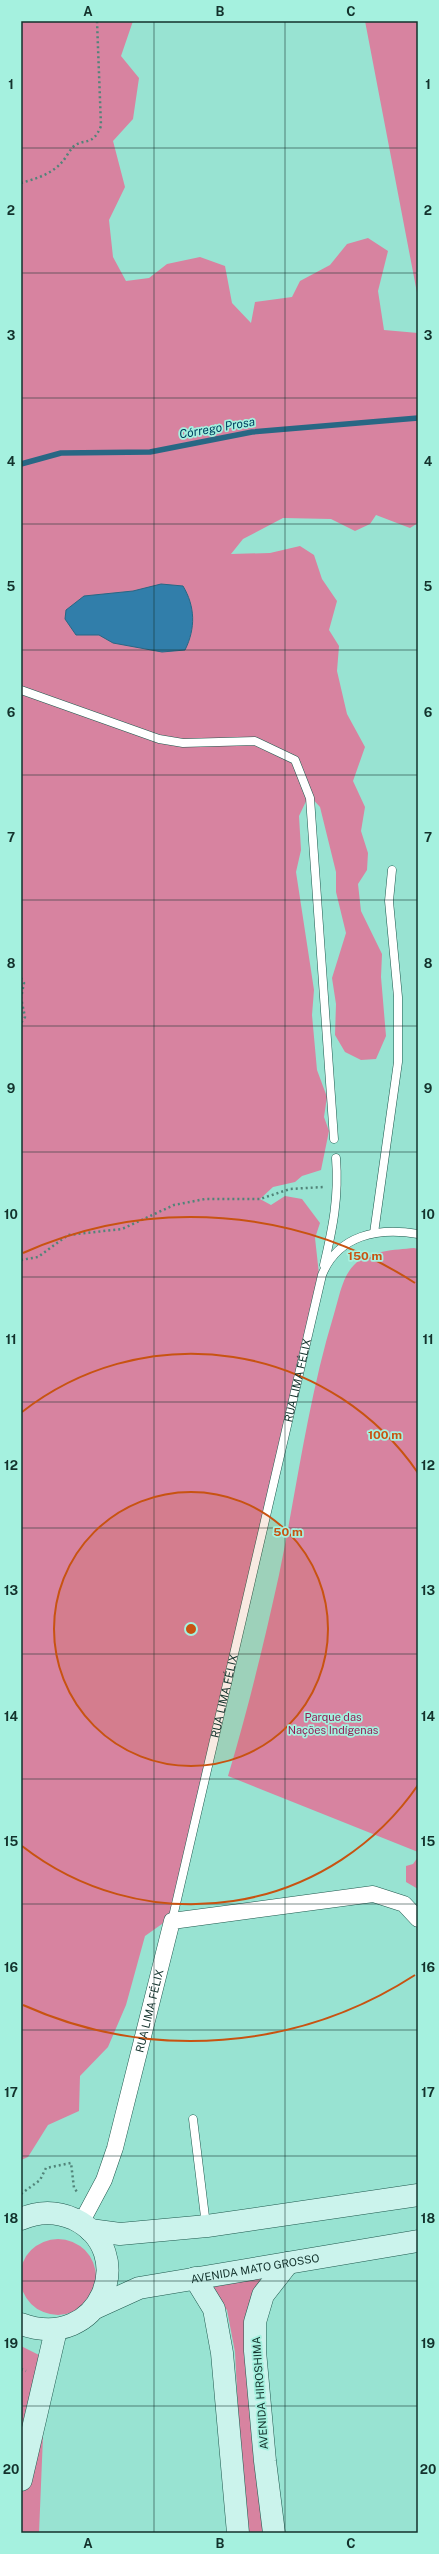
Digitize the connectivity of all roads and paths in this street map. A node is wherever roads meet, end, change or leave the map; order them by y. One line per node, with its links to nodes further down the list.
1 (97, 21): 2 (path)
2 (21, 183)
3 (21, 690): 7 (lane)
4 (392, 870): 10 (lane)
5 (21, 978): 6 (path)
6 (21, 1023)
7 (334, 1138)
8 (336, 1158): 9 (lane)
9 (338, 1186): 12 (path); 13 (lane)
10 (374, 1233): 11 (lane, RUA LIMA FÉLIX); 13 (lane, RUA LIMA FÉLIX)
11 (418, 1234)
12 (21, 1260)
13 (322, 1275): 15 (lane, RUA LIMA FÉLIX)
14 (418, 1919): 15 (street)
15 (172, 1921): 19 (street, RUA LIMA FÉLIX)
16 (192, 2119): 20 (lane)
17 (418, 2195): 20 (main road)
18 (21, 2219): 19 (main road)
19 (86, 2226): 20 (main road); 24 (main road)
20 (207, 2226)
21 (418, 2241): 22 (main road, AVENIDA MATO GROSSO)
22 (288, 2263): 23 (main road, AVENIDA MATO GROSSO); 29 (main road, AVENIDA HIROSHIMA)
23 (195, 2278): 24 (main road, AVENIDA MATO GROSSO); 28 (main road)
24 (95, 2308): 26 (main road)
25 (21, 2324): 26 (main road)
26 (56, 2330): 27 (main road)
27 (21, 2480)
28 (238, 2533)
29 (274, 2533)

